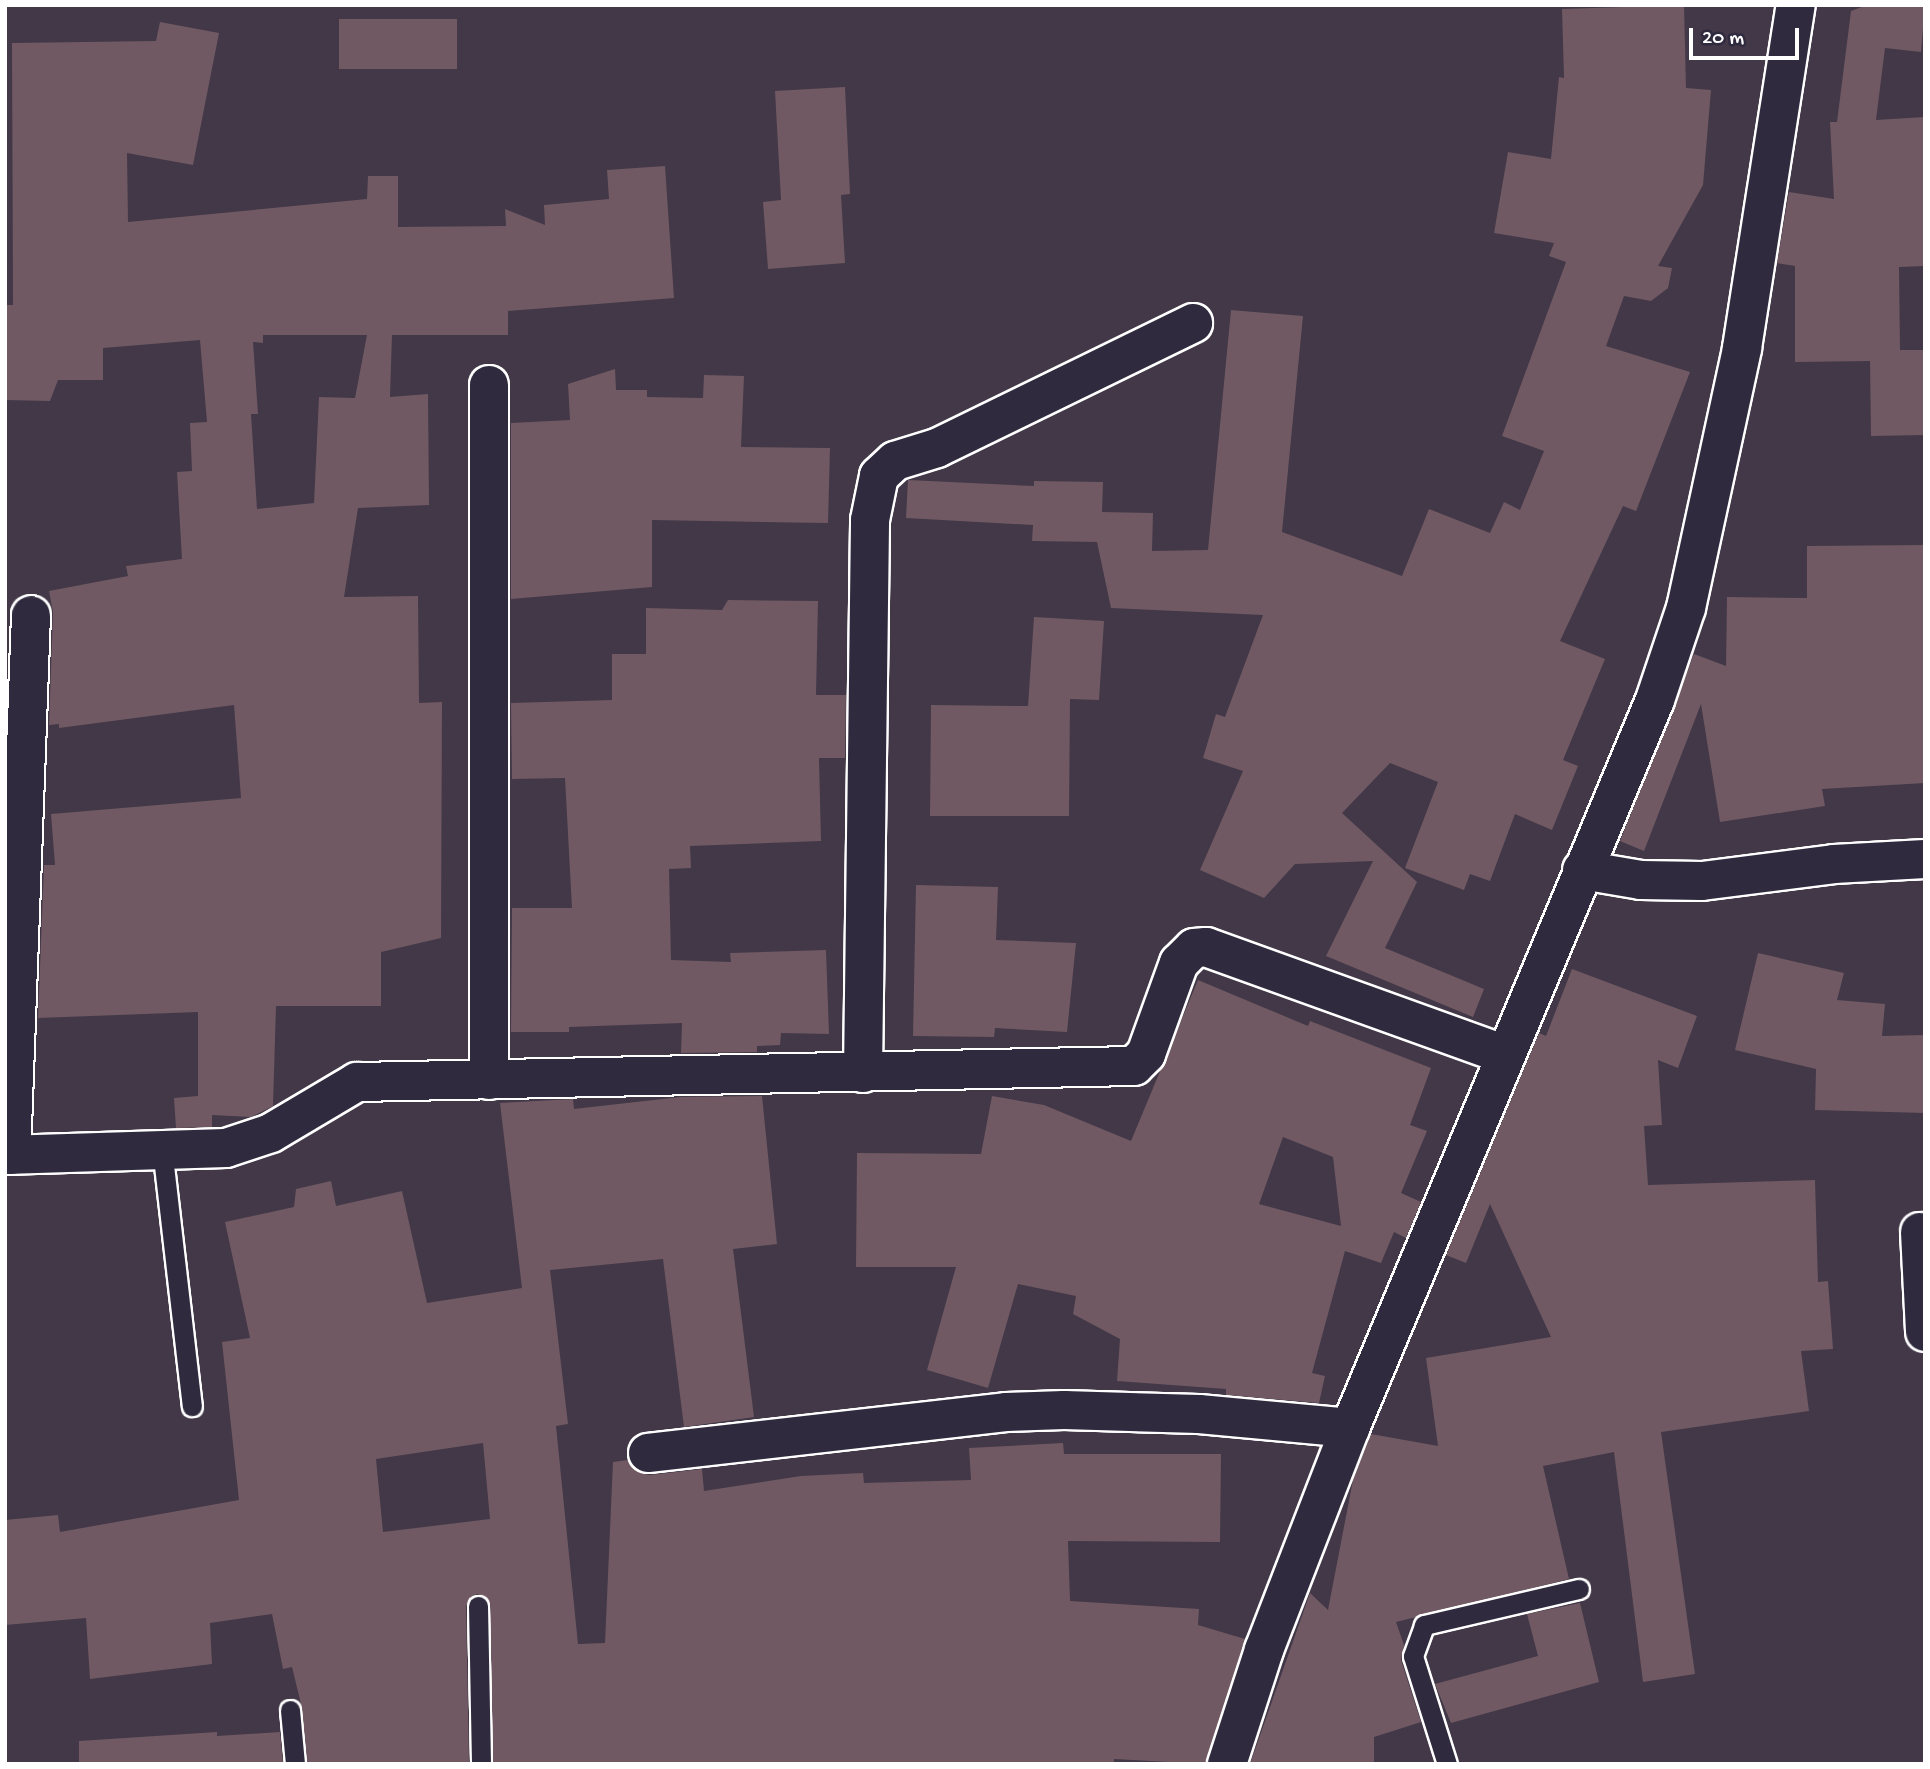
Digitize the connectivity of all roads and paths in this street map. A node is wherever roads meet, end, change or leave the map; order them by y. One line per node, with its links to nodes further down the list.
1 (1796, 5): 6 (street)
2 (1193, 323): 8 (street)
3 (489, 385): 9 (street)
4 (30, 615): 11 (street)
5 (1925, 859): 6 (street)
6 (1582, 870): 7 (street)
7 (1503, 1054): 8 (street); 15 (street)
8 (863, 1073): 9 (street)
9 (489, 1080): 10 (street)
10 (162, 1148): 11 (street); 14 (lane)
11 (8, 1155)
12 (1920, 1232): 13 (street)
13 (1925, 1332)
14 (192, 1406)
15 (1350, 1428): 16 (street); 22 (street)
16 (648, 1453)
17 (1579, 1589): 23 (lane)
18 (478, 1606): 21 (lane)
19 (290, 1710): 20 (lane)
20 (295, 1764)
21 (481, 1764)
22 (1227, 1764)
23 (1447, 1764)

